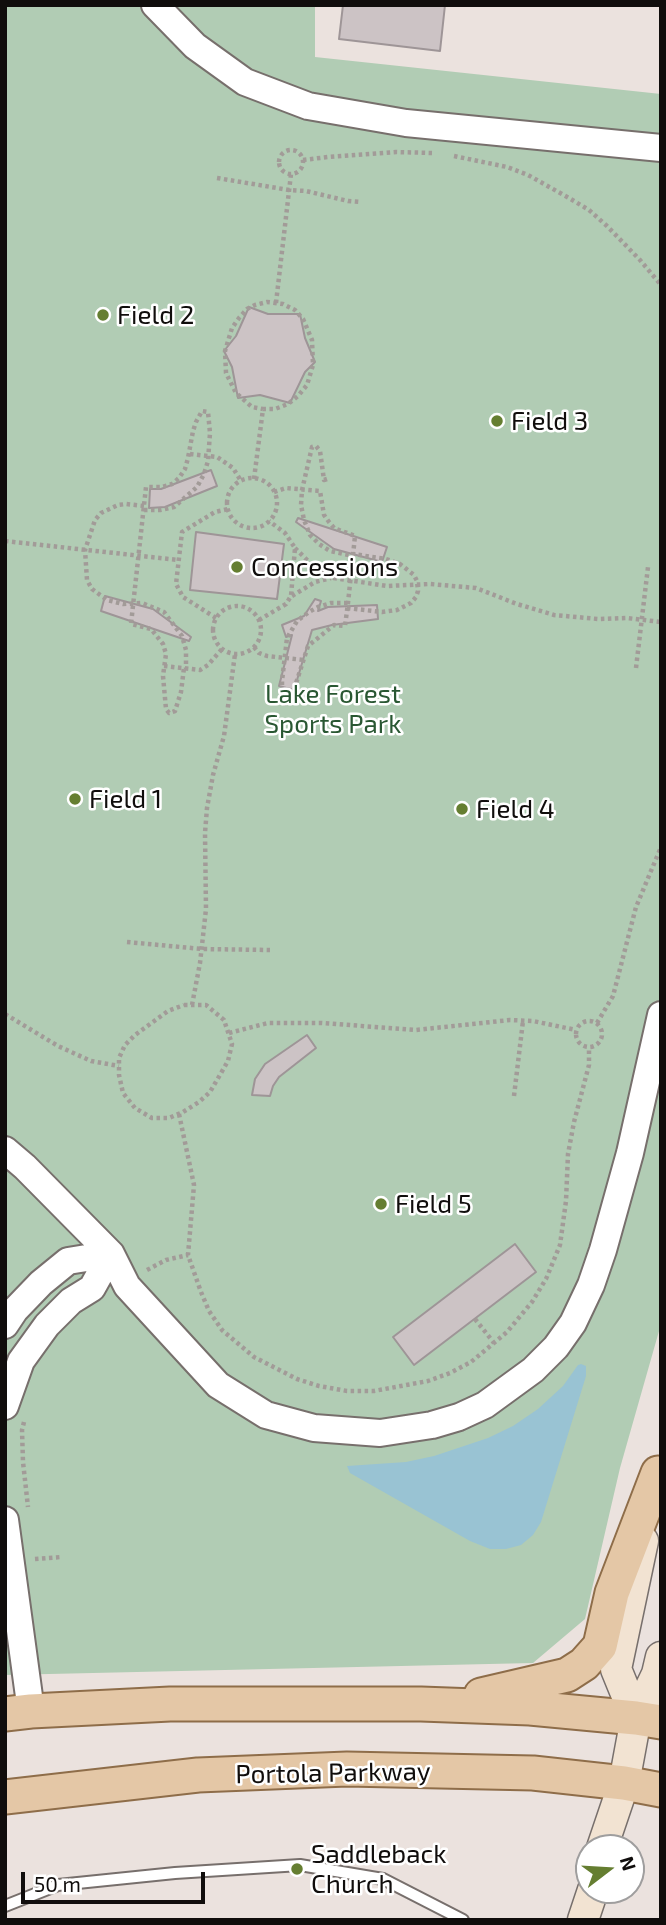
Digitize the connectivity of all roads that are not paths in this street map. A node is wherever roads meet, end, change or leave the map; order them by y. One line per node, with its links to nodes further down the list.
1 (155, 5): 2 (street)
2 (661, 148)
3 (661, 1015): 5 (street)
4 (5, 1150): 5 (street)
5 (111, 1254): 6 (street); 7 (street)
6 (5, 1325)
7 (15, 1412)
8 (659, 1466): 11 (main road); 13 (main road)
9 (17, 1516): 12 (street)
10 (661, 1657): 13 (main road)
11 (445, 1705): 12 (main road); 13 (main road)
12 (18, 1712)
13 (649, 1720): 14 (main road)
14 (624, 1783): 15 (main road, Portola Parkway); 16 (main road, Portola Parkway); 17 (main road)
15 (661, 1790)
16 (5, 1797)
17 (607, 1834)
18 (5, 1906): 19 (lane)
19 (463, 1920)

